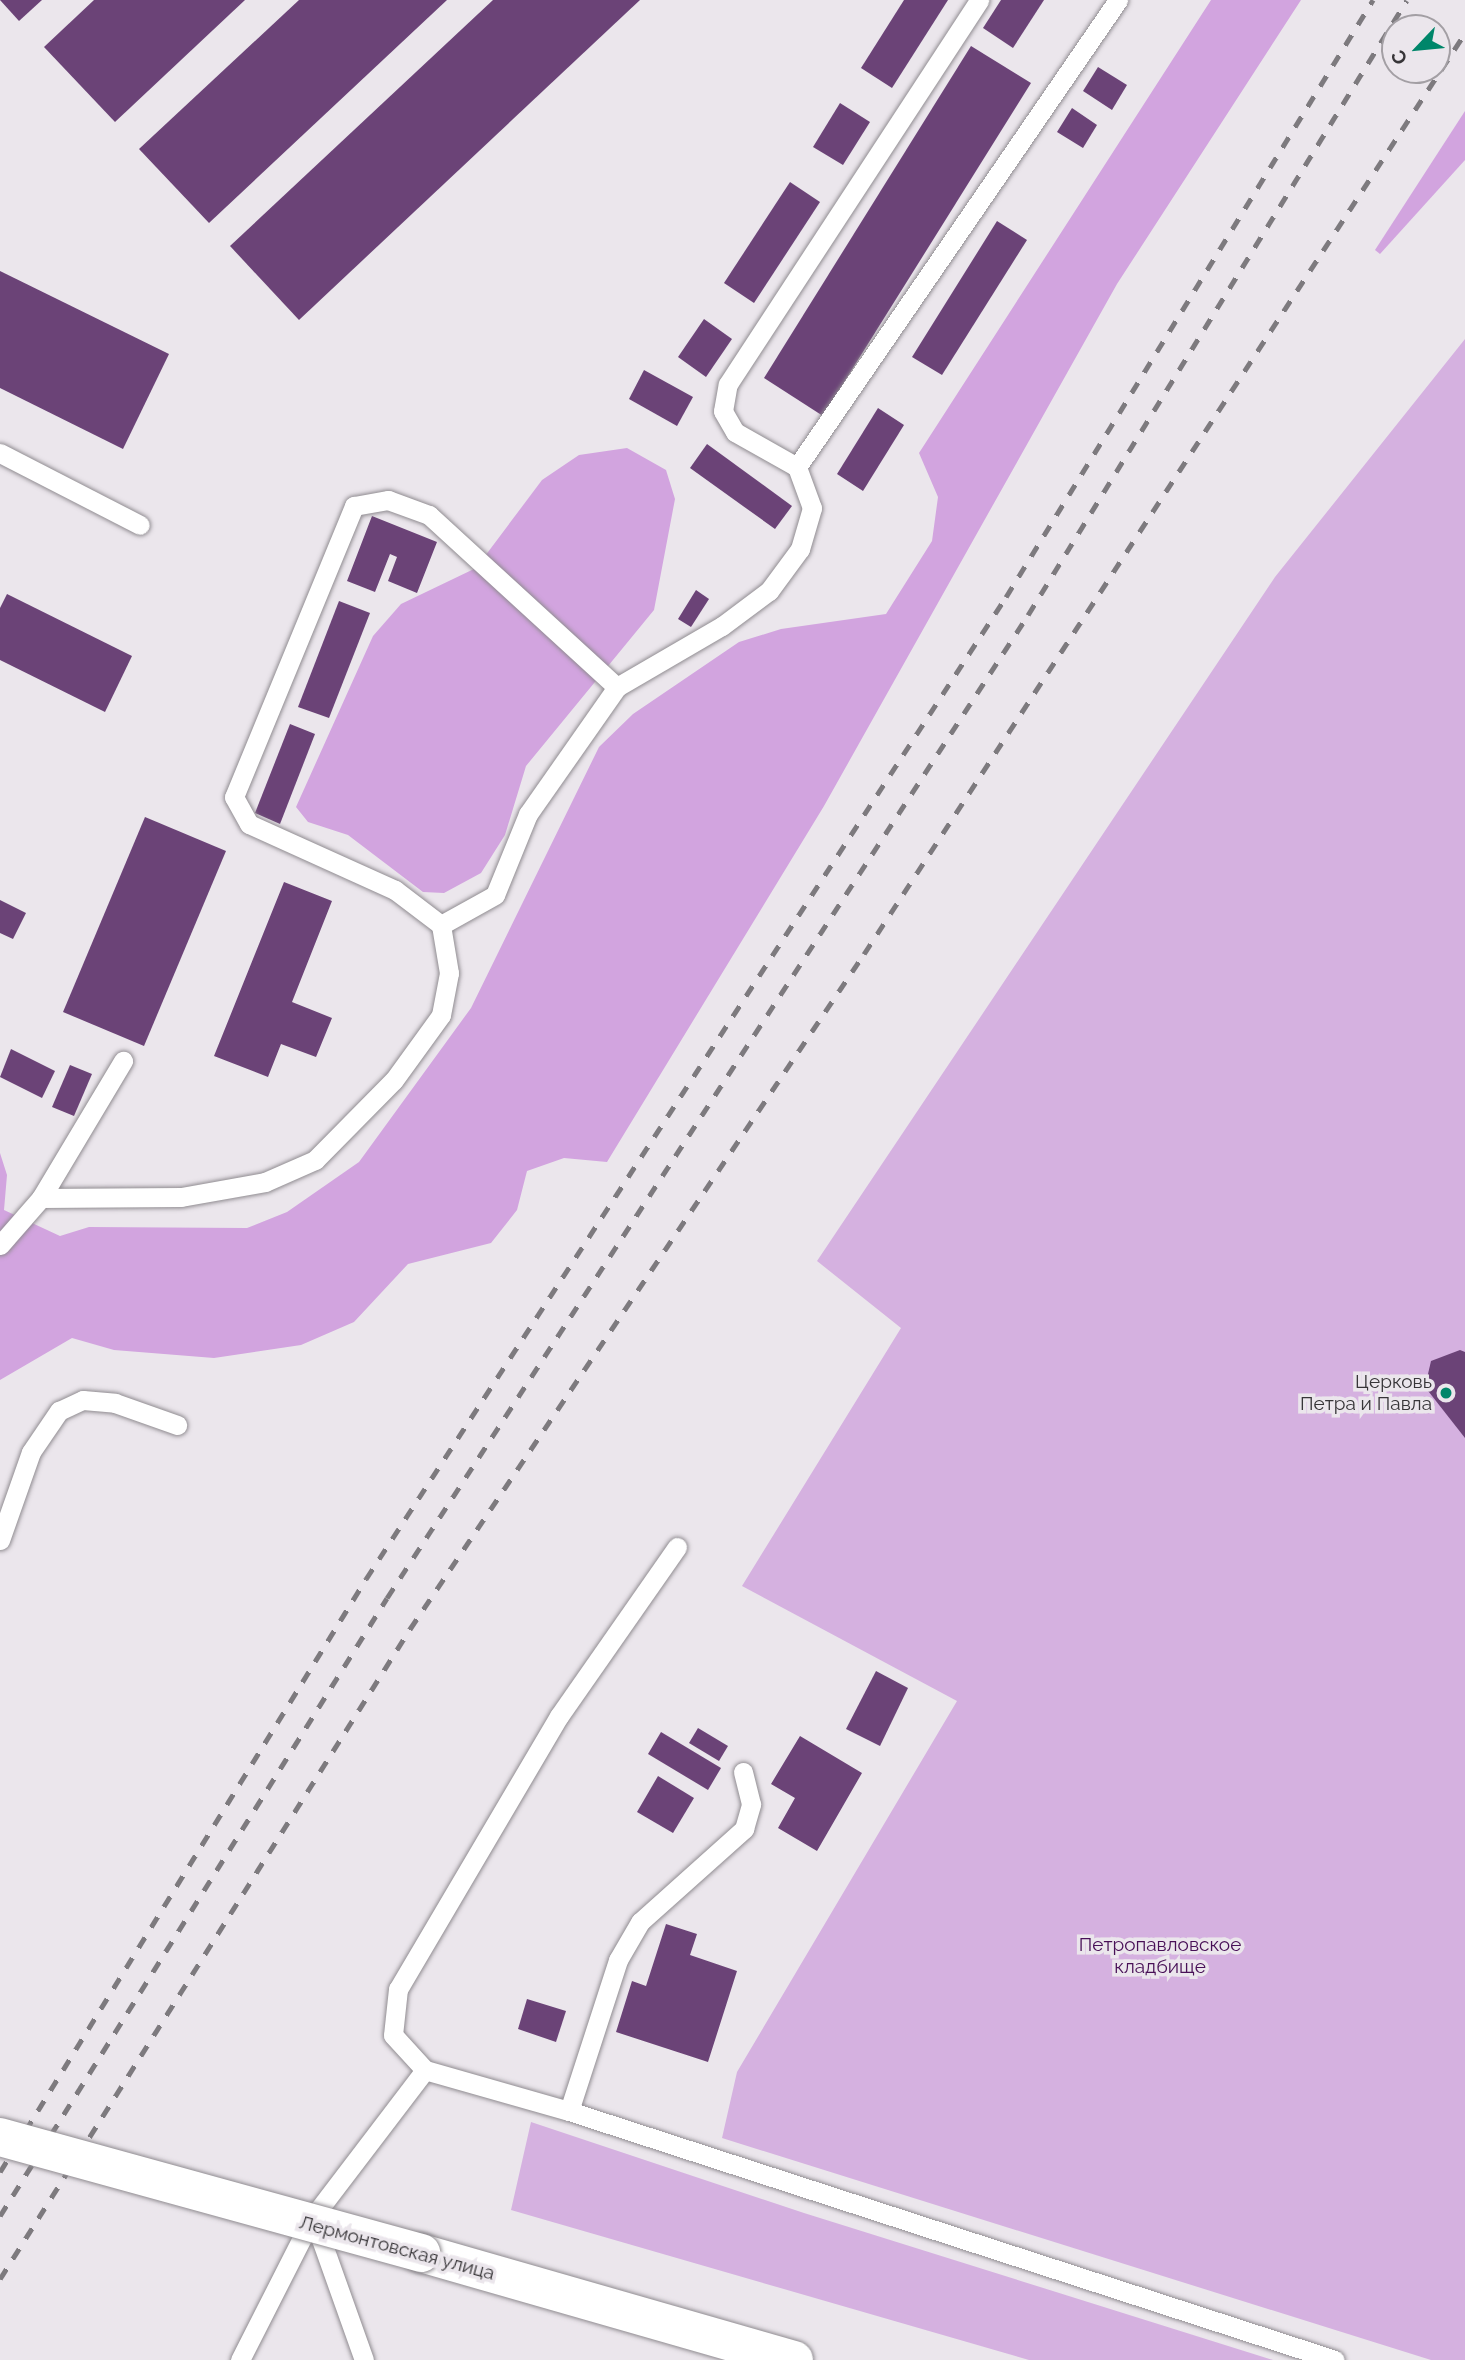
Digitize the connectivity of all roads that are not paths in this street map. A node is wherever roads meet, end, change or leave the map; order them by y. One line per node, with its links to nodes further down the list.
1 (979, 0): 4 (lane)
2 (1118, 0): 4 (lane)
3 (0, 453): 5 (lane)
4 (797, 467): 6 (lane)
5 (140, 525)
6 (617, 687): 7 (lane); 7 (lane)
7 (441, 925): 9 (lane)
8 (124, 1061): 9 (lane)
9 (41, 1198): 10 (lane)
10 (0, 1245)
11 (177, 1425): 12 (lane)
12 (0, 1540)
13 (677, 1547): 15 (lane)
14 (743, 1772): 16 (lane)
15 (425, 2070): 16 (lane); 18 (lane)
16 (569, 2111): 22 (lane)
17 (0, 2137): 21 (main road, Лермонтовская улица, bridge)
18 (313, 2217): 19 (lane); 20 (lane)
19 (240, 2360)
20 (364, 2360)
21 (794, 2360)
22 (1335, 2360)

